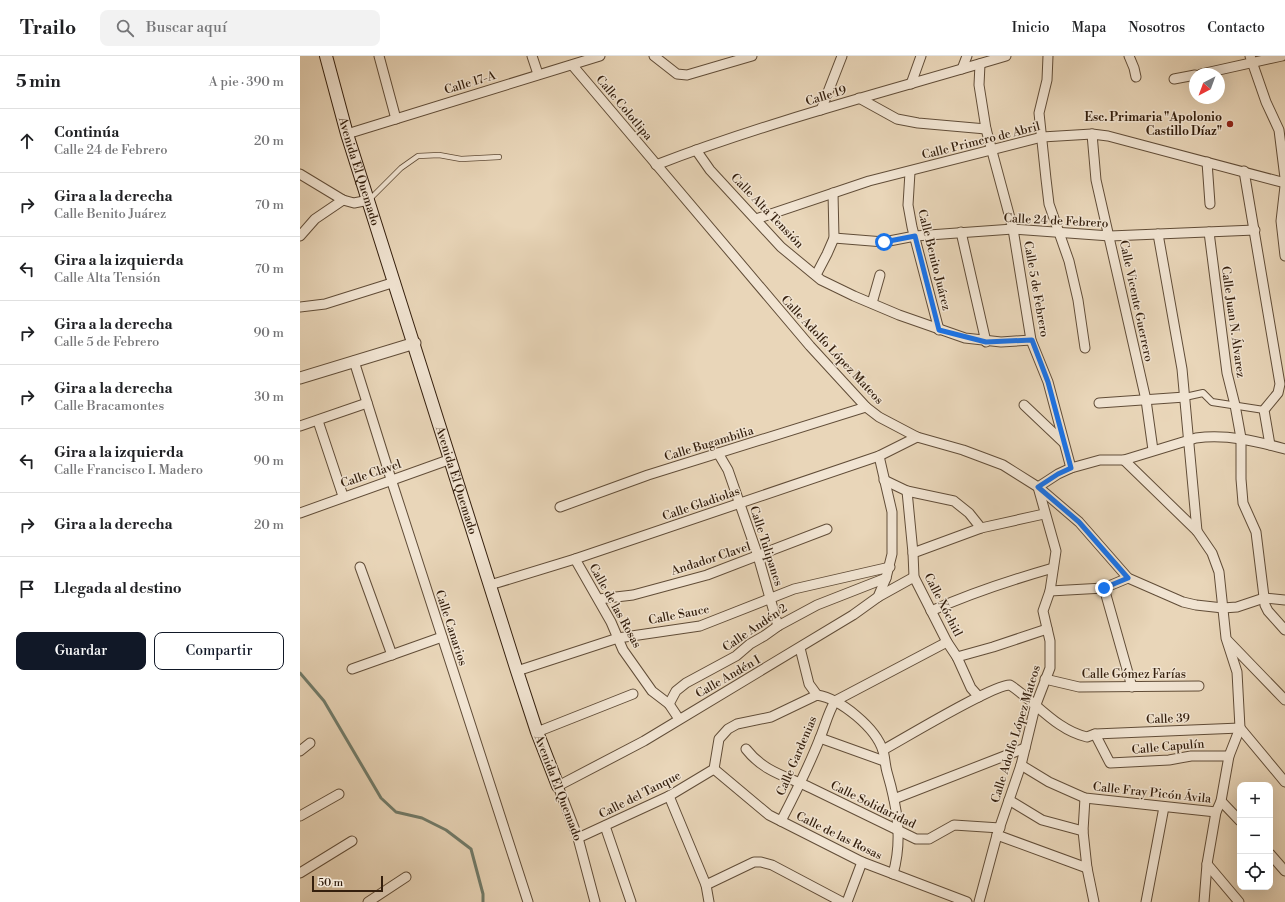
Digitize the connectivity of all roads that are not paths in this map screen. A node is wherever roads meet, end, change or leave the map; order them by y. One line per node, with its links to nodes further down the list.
1 (326, 56): 28 (main road, Avenida El Quemado)
2 (379, 56): 26 (street)
3 (532, 56): 19 (street)
4 (600, 56): 16 (street, Calle 17-A)
5 (654, 56): 6 (street)
6 (752, 56)
7 (842, 56): 25 (street)
8 (921, 56): 23 (street)
9 (967, 56): 18 (street)
10 (1006, 56): 15 (street, Calle 19)
11 (1048, 56): 30 (street)
12 (1128, 56): 21 (street)
13 (1282, 56): 14 (street)
14 (1251, 59): 17 (street); 39 (street)
15 (980, 64): 18 (street, Calle 19); 27 (street, Calle 5 de Febrero)
16 (573, 66): 19 (street, Calle 17-A); 35 (street, Calle Colotlipa)
17 (1221, 68)
18 (962, 69): 23 (street, Calle 19)
19 (538, 74): 26 (street, Calle 17-A)
20 (1189, 76): 22 (street)
21 (1136, 77)
22 (1174, 79)
23 (911, 84): 24 (street, Calle 19)
24 (859, 98): 25 (street, Calle 19); 27 (street)
25 (820, 110): 31 (street, Calle 19)
26 (396, 119): 28 (street, Calle 17-A)
27 (986, 128): 32 (street, Calle 5 de Febrero)
28 (347, 134): 44 (main road, Avenida El Quemado)
29 (1092, 134): 30 (street, Calle Primero de Abril); 34 (street, Calle Primero de Abril); 55 (street, Calle Vicente Guerrero)
30 (1042, 137): 32 (street, Calle Primero de Abril); 51 (street)
31 (696, 150): 35 (street, Calle 19); 46 (street, Calle Alta Tensión)
32 (991, 150): 37 (street, Calle Primero de Abril); 47 (street, Calle 5 de Febrero)
33 (499, 157): 44 (lane)
34 (1207, 162): 36 (street, Calle Primero de Abril); 45 (street)
35 (656, 165): 76 (street, Calle Adolfo López Mateos)
36 (1244, 171): 40 (street, Calle Primero de Abril); 48 (street)
37 (910, 172): 42 (street, Calle Primero de Abril); 54 (street, Calle Benito Juárez)
38 (300, 174): 43 (street)
39 (1285, 178)
40 (1285, 183)
41 (1285, 186): 57 (street)
42 (833, 193): 46 (street, Calle Primero de Abril); 56 (street)
43 (343, 200): 44 (street); 53 (street)
44 (369, 200): 60 (main road, Avenida El Quemado)
45 (1210, 204)
46 (756, 219): 58 (street, Calle Alta Tensión)
47 (1013, 229): 49 (street, Calle 24 de Febrero); 51 (street, Calle 24 de Febrero); 64 (street, Calle 5 de Febrero)
48 (1255, 230): 50 (street, Calle 24 de Febrero); 77 (street)
49 (961, 232): 54 (street, Calle 24 de Febrero); 65 (street)
50 (1209, 232): 52 (street, Calle 24 de Febrero); 75 (street, Calle Juan N. Álvarez)
51 (1060, 233): 55 (street, Calle 24 de Febrero); 67 (street)
52 (1158, 234): 55 (street, Calle 24 de Febrero); 70 (street)
53 (300, 236)
54 (915, 236): 56 (street, Calle 24 de Febrero); 63 (street, Calle Benito Juárez)
55 (1110, 236): 71 (street, Calle Vicente Guerrero)
56 (834, 238): 58 (street)
57 (1285, 256)
58 (816, 275): 61 (street, Calle Alta Tensión)
59 (880, 275): 61 (street)
60 (395, 282): 62 (street); 66 (main road, Avenida El Quemado)
61 (872, 303): 63 (street, Calle Alta Tensión)
62 (300, 307)
63 (939, 330): 65 (street, Calle Alta Tensión)
64 (1032, 340): 65 (street, Calle Alta Tensión); 83 (street, Calle 5 de Febrero)
65 (986, 342)
66 (415, 344): 68 (street); 89 (main road, Avenida El Quemado)
67 (1085, 348)
68 (354, 361): 69 (street); 72 (street, Calle Canarios)
69 (300, 378)
70 (1185, 397): 71 (street); 75 (street); 82 (street)
71 (1146, 400): 73 (street); 86 (street, Calle Vicente Guerrero)
72 (367, 403): 78 (street); 92 (street, Calle Canarios)
73 (1099, 403)
74 (1024, 404): 83 (street)
75 (1235, 404): 77 (street); 81 (street, Calle Juan N. Álvarez)
76 (866, 407): 80 (street, Calle Adolfo López Mateos); 87 (street, Calle Bugambilia)
77 (1264, 410): 84 (street)
78 (318, 420): 79 (street); 96 (street)
79 (300, 426)
80 (917, 437): 88 (street, Calle Gladiolas); 94 (street, Calle Adolfo López Mateos)
81 (1241, 438): 82 (street); 84 (street); 118 (street, Calle Juan N. Álvarez)
82 (1187, 441): 86 (street); 103 (street)
83 (1065, 444): 91 (street, Calle 5 de Febrero)
84 (1270, 445): 85 (street)
85 (1285, 449)
86 (1153, 450): 90 (street)
87 (718, 453): 97 (street, Calle Tulipanes); 98 (street, Calle Bugambilia)
88 (879, 456): 93 (street); 97 (street, Calle Gladiolas)
89 (451, 459): 92 (street, Calle Clavel); 113 (main road, Avenida El Quemado)
90 (1124, 460): 91 (street); 103 (street)
91 (1071, 468): 94 (street)
92 (391, 479): 96 (street, Calle Clavel); 126 (street, Calle Canarios)
93 (884, 480): 95 (street); 108 (street)
94 (1038, 487): 100 (street, Calle Adolfo López Mateos); 112 (street)
95 (907, 492): 101 (street); 104 (street, Calle Xóchitl)
96 (343, 496): 99 (street, Calle Clavel)
97 (739, 503): 105 (street, Calle Tulipanes); 106 (street, Calle Gladiolas)
98 (560, 507)
99 (300, 513)
100 (1044, 514): 101 (street); 109 (street, Calle Adolfo López Mateos)
101 (980, 528): 104 (street)
102 (827, 529): 105 (street, Andador Clavel)
103 (1197, 531): 121 (street)
104 (913, 553): 110 (street, Calle Xóchitl)
105 (758, 556): 116 (street, Calle Tulipanes); 119 (street, Andador Clavel)
106 (575, 559): 113 (street, Calle Gladiolas); 119 (street, Calle de las Rosas)
107 (360, 567): 131 (street)
108 (890, 567): 111 (street); 116 (street, Calle Sauce)
109 (1054, 568): 115 (street, Calle Adolfo López Mateos); 122 (street)
110 (914, 577): 117 (street, Calle Andén I); 122 (street, Calle Xóchitl)
111 (886, 578): 117 (street); 123 (street, Calle Andén 2)
112 (1128, 578): 114 (street); 121 (street)
113 (490, 585): 134 (main road, Avenida El Quemado)
114 (1104, 588): 115 (street); 137 (street)
115 (1050, 591): 124 (street, Calle Adolfo López Mateos)
116 (769, 597): 123 (street, Calle Tulipanes); 127 (street, Calle Sauce)
117 (878, 597): 130 (street, Calle Andén I)
118 (1264, 598): 120 (street); 121 (street); 125 (street, Calle Juan N. Álvarez)
119 (599, 599): 127 (street, Calle de las Rosas)
120 (1285, 600)
121 (1223, 608): 128 (street)
122 (931, 610): 129 (street, Calle Xóchitl)
123 (778, 626): 143 (street, Calle Andén 2)
124 (1047, 629): 132 (street); 135 (street, Calle Adolfo López Mateos)
125 (1285, 630)
126 (442, 637): 131 (street); 189 (street, Calle Canarios)
127 (618, 638): 134 (street, Calle Sauce); 143 (street, Calle de las Rosas)
128 (1226, 638): 141 (street); 146 (street)
129 (947, 642): 132 (street, Calle Xóchitl); 142 (street)
130 (800, 648): 139 (street); 145 (street, Calle Andén I)
131 (392, 654): 133 (street)
132 (957, 657): 140 (street, Calle Xóchitl)
133 (352, 669)
134 (517, 671): 147 (main road, Avenida El Quemado)
135 (1045, 679): 137 (street, Calle Gómez Farías); 144 (street, Calle Adolfo López Mateos)
136 (1199, 686): 137 (street, Calle Gómez Farías)
137 (1132, 687)
138 (633, 694): 147 (street)
139 (817, 695): 142 (street); 158 (street)
140 (979, 697): 144 (street, Calle 39); 153 (street)
141 (1285, 700)
142 (835, 701): 149 (street, Calle Gardenias); 153 (street)
143 (669, 704): 145 (street, Calle de las Rosas)
144 (1035, 707): 148 (street, Calle 39); 151 (street, Calle Adolfo López Mateos)
145 (679, 719): 161 (street, Calle Andén I)
146 (1240, 728): 148 (street, Calle 39); 155 (street); 160 (street)
147 (537, 732): 161 (main road, Avenida El Quemado)
148 (1095, 734): 155 (street, Calle Capulín)
149 (820, 738): 156 (street); 159 (street, Calle Gardenias)
150 (310, 743): 154 (street)
151 (1025, 748): 157 (street, Calle Adolfo López Mateos); 165 (street)
152 (746, 749): 159 (street, Calle Solidaridad)
153 (883, 750): 156 (street)
154 (300, 751)
155 (1229, 756): 167 (street)
156 (884, 761): 165 (street)
157 (1021, 765): 164 (street, Calle Fray Picón Ávila); 166 (street, Calle Adolfo López Mateos)
158 (714, 769): 163 (street, Calle del Tanque); 172 (street, Calle de las Rosas)
159 (800, 782): 172 (street, Calle Gardenias); 175 (street, Calle Solidaridad)
160 (1285, 782)
161 (558, 786): 177 (street, Avenida El Quemado)
162 (339, 794): 170 (street)
163 (669, 796): 173 (street, Calle del Tanque); 187 (street)
164 (1085, 798): 168 (street, Calle Fray Picón Ávila); 174 (street)
165 (894, 799): 175 (street)
166 (1009, 800): 174 (street); 176 (street, Calle Adolfo López Mateos)
167 (1221, 801): 169 (street); 171 (street, Calle Fray Picón Ávila)
168 (1164, 807): 169 (street, Calle Fray Picón Ávila); 198 (street)
169 (1216, 812): 181 (street)
170 (300, 816)
171 (1237, 818)
172 (781, 821): 180 (street, Calle de las Rosas)
173 (605, 826): 177 (street, Calle del Tanque); 191 (street)
174 (1083, 830): 182 (street)
175 (900, 831): 176 (street, Calle Solidaridad); 185 (street)
176 (999, 832): 182 (street, Calle Solidaridad); 196 (street, Calle Adolfo López Mateos)
177 (578, 838): 190 (street, Avenida El Quemado)
178 (352, 841): 184 (street)
179 (1273, 857): 183 (street)
180 (862, 862): 185 (street, Calle de las Rosas); 194 (street)
181 (1207, 864): 199 (street); 200 (street)
182 (1087, 868): 197 (street)
183 (1285, 871)
184 (300, 873)
185 (893, 874): 195 (street, Calle de las Rosas)
186 (406, 877): 188 (street)
187 (706, 885): 192 (street); 193 (street)
188 (368, 902)
189 (528, 902)
190 (594, 902)
191 (631, 902)
192 (709, 902)
193 (842, 902)
194 (847, 902)
195 (967, 902)
196 (979, 902)
197 (1094, 902)
198 (1146, 902)
199 (1204, 902)
200 (1239, 902)

